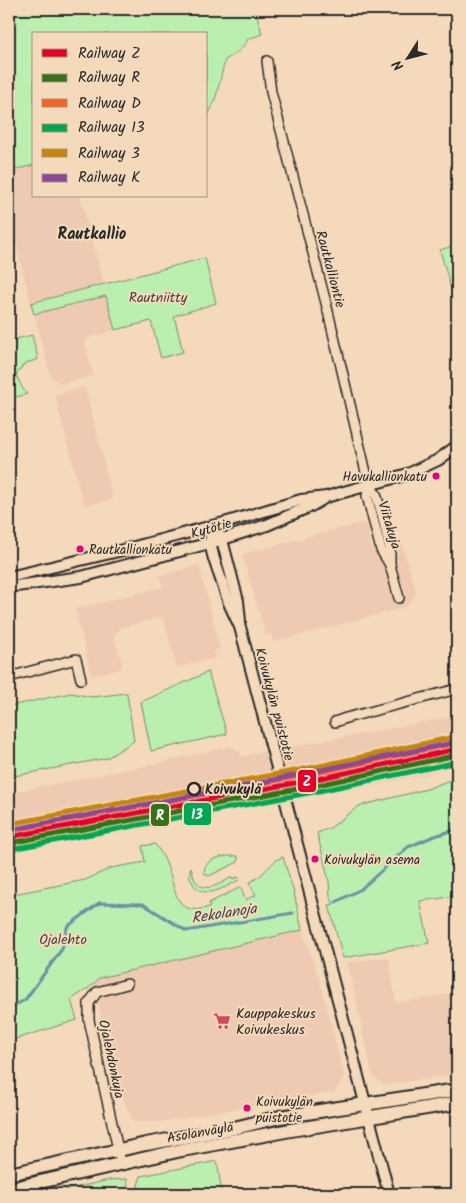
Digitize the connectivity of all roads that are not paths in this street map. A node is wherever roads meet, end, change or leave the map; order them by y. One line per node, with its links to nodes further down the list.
1 (267, 61): 3 (street, Rautkalliontie)
2 (457, 446): 3 (street, Kytötie)
3 (369, 485): 4 (street, Kytötie); 10 (street, Viitakuja)
4 (326, 497): 5 (street, Kytötie); 6 (street, Kytötie)
5 (213, 526): 6 (street, Koivukylän puistotie); 7 (street, Koivukylän puistotie); 8 (street, Kytötie)
6 (222, 540): 7 (street, Kytötie); 11 (street, Koivukylän puistotie)
7 (210, 543): 9 (street, Kytötie); 11 (street, Koivukylän puistotie)
8 (9, 577)
9 (9, 587)
10 (399, 598)
11 (240, 627): 18 (street, Koivukylän puistotie)
12 (9, 677): 13 (street)
13 (81, 679)
14 (457, 689): 15 (street)
15 (335, 722)
16 (127, 984): 21 (street, Ojalehdonkuja)
17 (457, 1090): 18 (main road, Asolanväylä)
18 (365, 1104): 20 (street, Koivukylän puistotie); 21 (main road, Asolanväylä)
19 (457, 1104): 20 (main road, Asolanväylä)
20 (369, 1118): 22 (main road, Asolanväylä); 25 (street, Koivukylän puistotie)
21 (118, 1150): 22 (street, Ojalehdonkuja); 23 (main road, Asolanväylä)
22 (121, 1163): 24 (main road, Asolanväylä)
23 (9, 1174)
24 (9, 1189)
25 (389, 1194)

